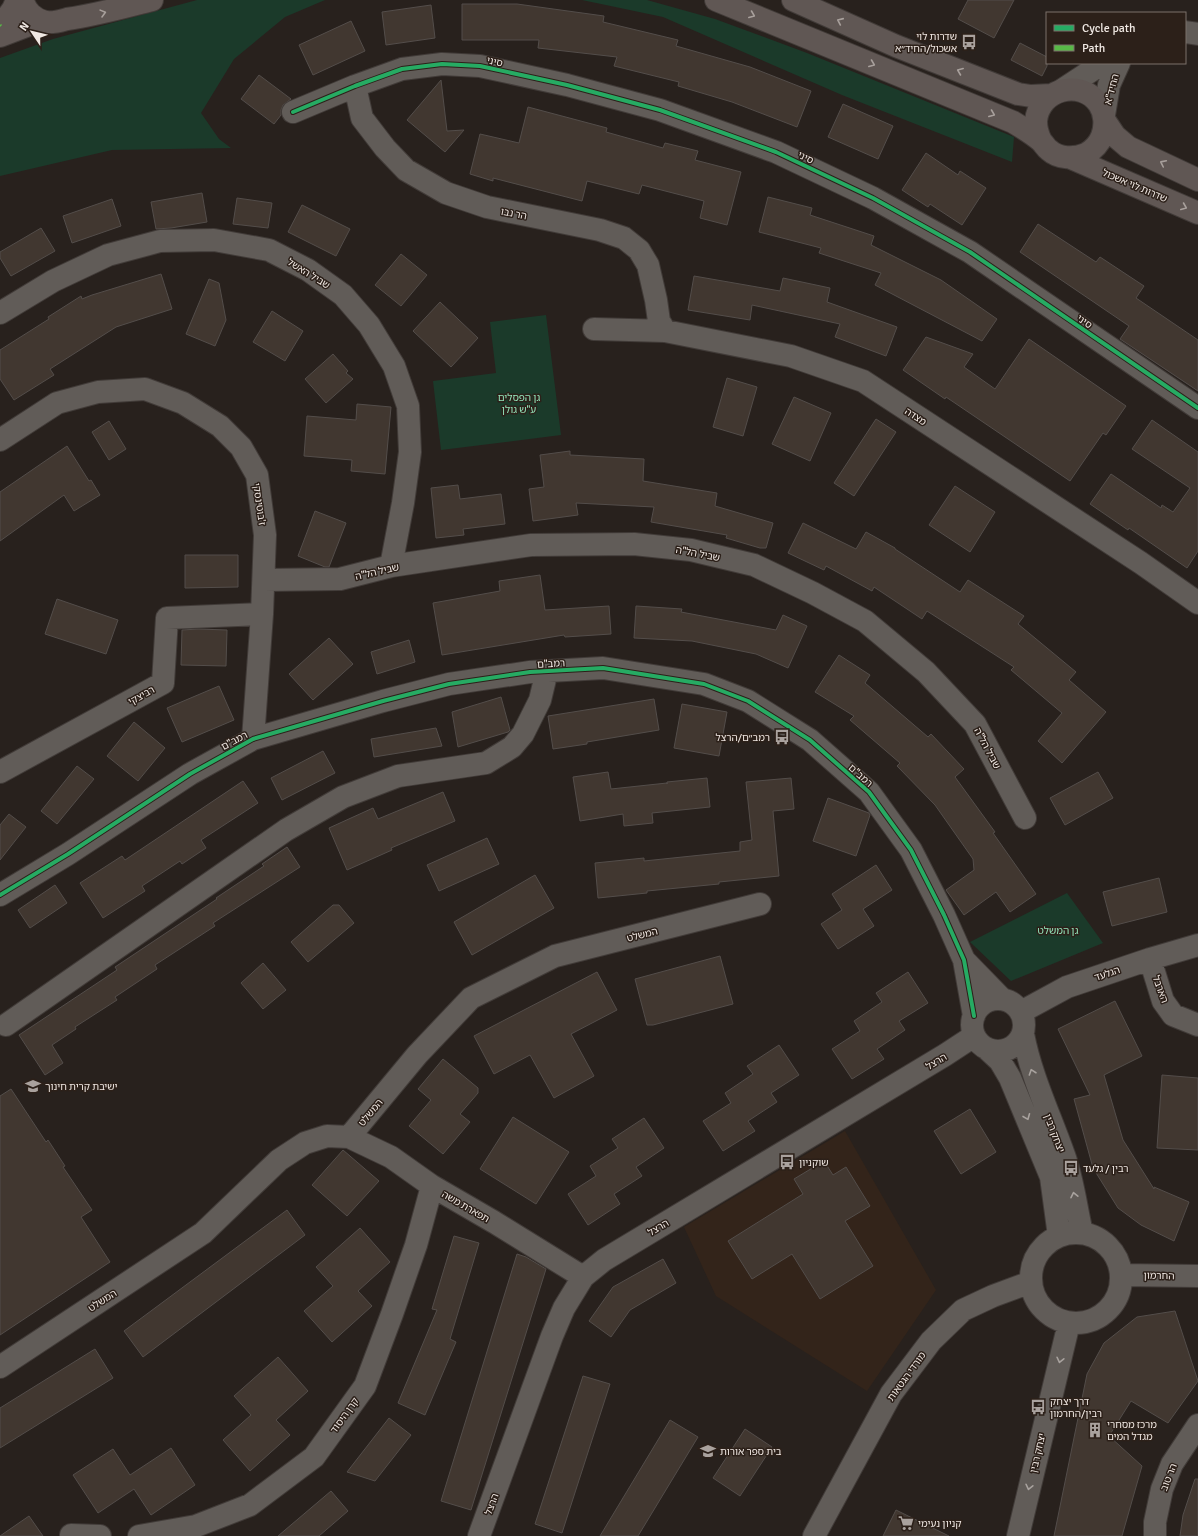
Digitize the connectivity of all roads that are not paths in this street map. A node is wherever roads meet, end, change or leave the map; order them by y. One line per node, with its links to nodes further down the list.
1 (17, 0): 8 (main road)
2 (22, 0): 7 (main road)
3 (81, 0): 7 (main road)
4 (152, 0): 7 (main road, one-way to 4)
5 (716, 0): 18 (main road, one-way to 18)
6 (793, 0): 15 (main road, one-way to 6)
7 (54, 21): 11 (main road)
8 (0, 27)
9 (1186, 32): 10 (street)
10 (1198, 34)
11 (0, 36)
12 (1101, 64): 15 (street, החיד"א)
13 (1119, 64): 17 (street, החיד"א)
14 (355, 86): 16 (street, סיני); 24 (street, הר נבו); 25 (street, סיני)
15 (1056, 93): 17 (main road); 18 (main road)
16 (293, 112)
17 (1104, 118): 19 (main road); 20 (main road, one-way to 17)
18 (1041, 142): 19 (main road)
19 (1071, 158): 21 (main road, שדרות לוי אשכול, one-way to 21)
20 (1198, 180)
21 (1198, 212)
22 (0, 313): 27 (street, שביל האשל)
23 (594, 329): 24 (street, מצדה)
24 (665, 331): 29 (street, מצדה)
25 (1198, 408)
26 (0, 440): 28 (street, ז'בוטינסקי)
27 (391, 566): 28 (street, שביל הל"ה); 34 (street, שביל הל"ה)
28 (264, 580): 30 (street, ז'בוטינסקי)
29 (1198, 603)
30 (262, 614): 32 (street, ז'בוטינסקי); 33 (street, רביצקי)
31 (547, 671): 32 (street, רמב"ם); 39 (street, רמב"ם); 42 (street)
32 (253, 739): 35 (street, רמב"ם)
33 (0, 772)
34 (1025, 818)
35 (0, 895)
36 (760, 904): 46 (street, המשלט)
37 (1198, 946): 38 (street, הגלעד)
38 (1150, 958): 41 (street, הגלעד); 43 (street, הארבל)
39 (964, 960): 40 (street, רמב"ם); 44 (street, רמב"ם)
40 (1001, 998): 41 (street); 44 (street)
41 (1021, 1012): 45 (street)
42 (6, 1025)
43 (1198, 1025)
44 (978, 1034): 45 (street); 49 (street, יצחק רבין, one-way to 49); 52 (street, הרצל)
45 (1023, 1034): 48 (street, יצחק רבין, one-way to 45)
46 (349, 1137): 47 (street, תפארת משה); 55 (street, המשלט)
47 (432, 1186): 52 (street, תפארת משה); 59 (street, קרן היסוד)
48 (1082, 1233): 49 (street); 50 (street)
49 (1059, 1236): 53 (street)
50 (1121, 1275): 51 (street, החרמון); 54 (street)
51 (1198, 1276)
52 (583, 1277): 60 (street, הרצל)
53 (1031, 1282): 54 (street); 61 (street, מורדי הגטאות)
54 (1069, 1322): 62 (street, יצחק רבין, one-way to 62)
55 (0, 1367)
56 (1198, 1425): 63 (street, הר טוב)
57 (71, 1535): 58 (street)
58 (100, 1536)
59 (139, 1536)
60 (479, 1536)
61 (814, 1536)
62 (1018, 1536)
63 (1155, 1536)

